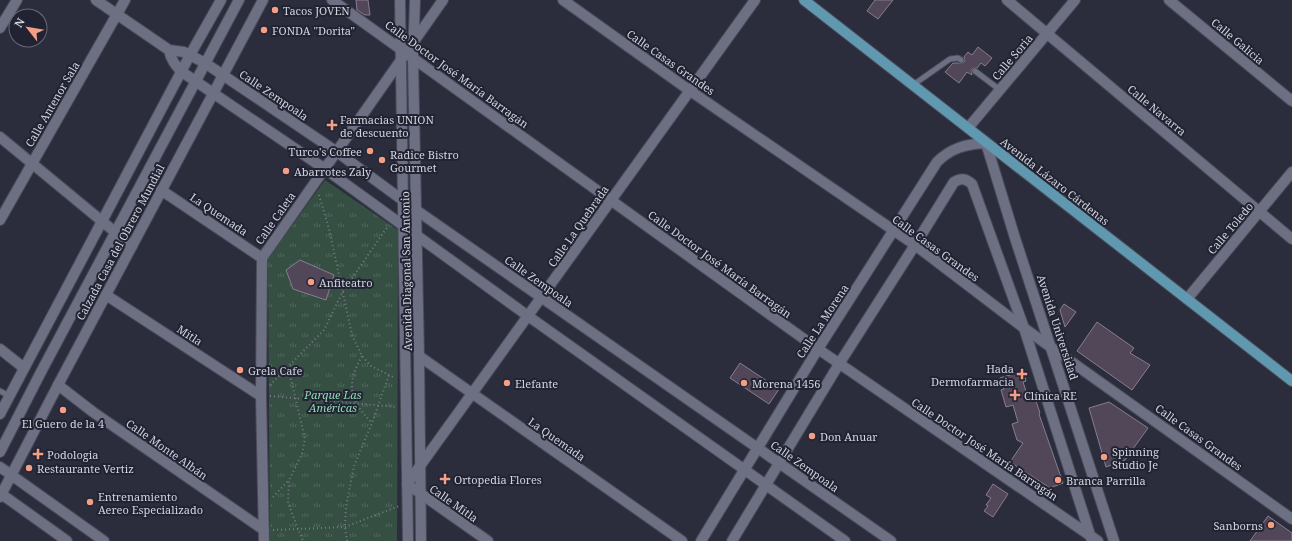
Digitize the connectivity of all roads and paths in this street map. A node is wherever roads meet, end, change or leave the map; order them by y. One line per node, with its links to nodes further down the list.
1 (17, 0): 18 (street)
2 (96, 0): 17 (street, Calle Zempoala)
3 (124, 0): 17 (street, Calle Antenor Sala)
4 (221, 0): 22 (street)
5 (239, 0): 25 (street, Calzada Casa del Obrero Mundial)
6 (263, 0): 28 (street, Calzada Casa del Obrero Mundial)
7 (332, 0): 23 (street, Calle Doctor José María Barragán)
8 (400, 0): 23 (street, Avenida Diagonal San Antonio)
9 (415, 0): 20 (street, Avenida Diagonal San Antonio)
10 (443, 0): 20 (street)
11 (563, 0): 31 (street, Calle Casas Grandes)
12 (755, 0): 31 (street, Calle La Quebrada)
13 (804, 0): 30 (main road, Avenida Lázaro Cárdenas)
14 (1007, 0): 19 (street, Calle Navarra)
15 (1075, 0): 19 (street, Calle Soria)
16 (1169, 0): 34 (street, Calle Galicia)
17 (116, 15): 21 (street, Calle Zempoala); 39 (street, Calle Antenor Sala)
18 (0, 28)
19 (1047, 33): 32 (street, Calle Soria); 47 (street, Calle Navarra)
20 (414, 41): 23 (street, Avenida Diagonal San Antonio)
21 (169, 50): 22 (street, Calle Zempoala); 27 (street, Calle Zempoala)
22 (190, 55): 25 (street, Calle Zempoala); 27 (street)
23 (405, 55): 38 (street, Calle Caleta); 44 (street, Avenida Diagonal San Antonio); 45 (street, Calle Doctor José María Barragán); 46 (street, Avenida Diagonal San Antonio)
24 (962, 60): 30 (lane)
25 (206, 63): 28 (street, Calle Zempoala); 29 (street, Calzada Casa del Obrero Mundial)
26 (975, 71): 32 (lane)
27 (182, 72): 29 (street, Calle Zempoala); 50 (street)
28 (223, 74): 33 (street, Calzada Casa del Obrero Mundial); 38 (street, Calle Zempoala)
29 (196, 81): 33 (street, Calle Zempoala); 52 (street, Calzada Casa del Obrero Mundial)
30 (912, 85): 35 (main road, Avenida Lázaro Cárdenas)
31 (689, 90): 45 (street, Calle La Quebrada); 53 (street, Calle Casas Grandes)
32 (1000, 90): 35 (street, Calle Soria)
33 (213, 93): 40 (street, Calle Zempoala); 43 (street, Calzada Casa del Obrero Mundial)
34 (1292, 101)
35 (968, 128): 37 (main road, Avenida Lázaro Cárdenas)
36 (0, 137): 39 (street)
37 (986, 143): 53 (street, Calle La Morena); 62 (main road, Avenida Lázaro Cárdenas); 65 (street, Avenida Universidad)
38 (337, 152): 40 (street, Calle Caleta); 44 (street, Calle Zempoala)
39 (32, 164): 49 (street, Calle Antenor Sala); 50 (street)
40 (325, 168): 42 (street, Calle Caleta); 48 (street, Calle Zempoala)
41 (1292, 172): 47 (street, Calle Toledo)
42 (316, 182): 58 (street, Calle Caleta); 59 (path)
43 (162, 190): 57 (street, Calzada Casa del Obrero Mundial); 58 (street, La Quemada)
44 (402, 200): 46 (street, Calle Zempoala); 51 (street, Avenida Diagonal San Antonio)
45 (611, 200): 61 (street, Calle La Quebrada); 67 (street, Calle Doctor José María Barragán)
46 (416, 210): 54 (street, Avenida Diagonal San Antonio); 61 (street, Calle Zempoala)
47 (1260, 211): 55 (street, Calle Navarra); 62 (street, Calle Toledo)
48 (394, 218): 51 (street, Calle Zempoala); 59 (path)
49 (0, 220)
50 (102, 222): 52 (street); 72 (street)
51 (402, 225): 54 (street, Calle Zempoala); 75 (street, Avenida Diagonal San Antonio)
52 (115, 232): 57 (street); 87 (street, Calzada Casa del Obrero Mundial)
53 (894, 232): 56 (street, Calle Casas Grandes); 67 (street, Calle La Morena)
54 (416, 235): 63 (street, Calle Zempoala); 69 (street, Avenida Diagonal San Antonio)
55 (1292, 239)
56 (915, 245): 64 (street, Calle Casas Grandes); 64 (street); 70 (street)
57 (132, 246): 60 (street, Calzada Casa del Obrero Mundial)
58 (262, 258): 79 (street, Calle Caleta)
59 (342, 292): 68 (path); 71 (path)
60 (106, 294): 76 (street, Calzada Casa del Obrero Mundial); 79 (street, Mitla)
61 (542, 298): 63 (street, Calle La Quebrada); 86 (street, Calle Zempoala)
62 (1187, 299): 74 (main road, Avenida Lázaro Cárdenas)
63 (528, 316): 78 (street, Calle La Quebrada); 91 (street, Calle Zempoala)
64 (1024, 328): 65 (street, Calle Casas Grandes); 104 (street)
65 (1052, 348): 100 (street, Calle Casas Grandes); 118 (street, Avenida Universidad)
66 (0, 349): 72 (street)
67 (818, 349): 70 (street, Calle Doctor José María Barragán); 86 (street, Calle La Morena)
68 (362, 356): 73 (path); 81 (path)
69 (419, 356): 78 (street, La Quemada); 89 (street, Avenida Diagonal San Antonio)
70 (840, 364): 88 (street); 104 (street, Calle Doctor José María Barragán)
71 (288, 367): 79 (path); 80 (path)
72 (24, 368): 77 (street)
73 (389, 375): 75 (path); 82 (path)
74 (1292, 381)
75 (405, 383): 83 (street, Avenida Diagonal San Antonio)
76 (58, 385): 92 (street, Calzada Casa del Obrero Mundial); 103 (street, Calle Monte Albán)
77 (4, 394): 84 (street)
78 (472, 394): 89 (street, Calle La Quebrada); 113 (street, La Quemada)
79 (261, 396): 80 (path); 99 (street, Calle Caleta)
80 (295, 398): 81 (path); 93 (path)
81 (357, 404): 82 (path); 85 (path)
82 (378, 406): 83 (path); 85 (path)
83 (406, 408): 94 (street, Avenida Diagonal San Antonio)
84 (0, 414)
85 (372, 423): 101 (path)
86 (758, 448): 88 (street, Calle Zempoala); 91 (street, Calle La Morena)
87 (0, 452)
88 (780, 464): 95 (street); 117 (street, Calle Zempoala)
89 (421, 465): 94 (street, Calle La Quebrada); 97 (street, Avenida Diagonal San Antonio)
90 (0, 467): 92 (street)
91 (744, 470): 95 (street, Calle Zempoala); 114 (street, Calle La Morena)
92 (11, 475): 96 (street, Calzada Casa del Obrero Mundial); 106 (street)
93 (289, 480): 99 (path); 102 (path)
94 (407, 484): 97 (street, Calle Mitla); 98 (street, Avenida Diagonal San Antonio)
95 (766, 485): 115 (street); 116 (street, Calle Zempoala)
96 (0, 494): 105 (street)
97 (421, 494): 111 (street, Avenida Diagonal San Antonio); 112 (street, Calle Mitla)
98 (407, 502): 101 (path); 110 (street, Avenida Diagonal San Antonio)
99 (263, 508): 103 (street, Calle Caleta)
100 (1292, 519)
101 (345, 527): 102 (path); 109 (path)
102 (299, 529): 103 (path); 108 (path)
103 (264, 530): 107 (street, Calle Caleta)
104 (1093, 539)
105 (68, 541)
106 (104, 541)
107 (264, 541)
108 (303, 541)
109 (347, 541)
110 (408, 541)
111 (422, 541)
112 (488, 541)
113 (682, 541)
114 (701, 541)
115 (732, 541)
116 (845, 541)
117 (891, 541)
118 (1114, 541)

